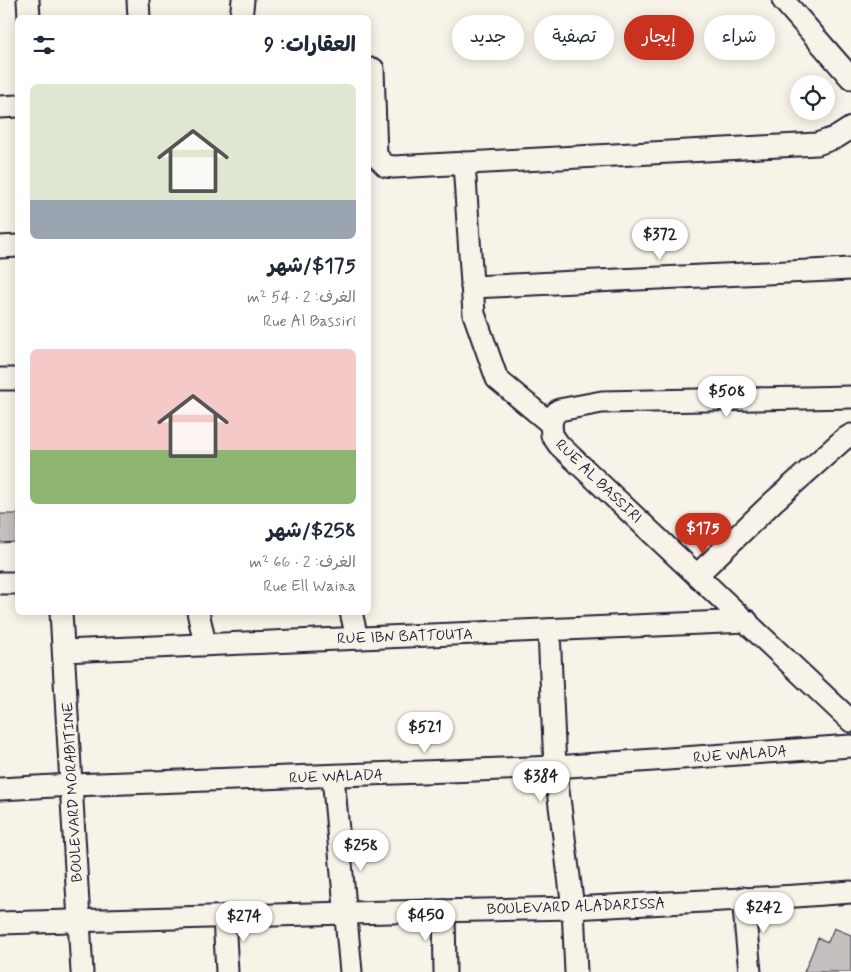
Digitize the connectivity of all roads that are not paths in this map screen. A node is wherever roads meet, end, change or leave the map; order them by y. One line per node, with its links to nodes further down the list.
1 (28, 0): 5 (street)
2 (138, 0): 6 (street)
3 (242, 0): 7 (street)
4 (783, 0): 9 (street)
5 (29, 15)
6 (139, 15)
7 (241, 15)
8 (373, 68): 13 (street)
9 (851, 78)
10 (15, 106): 11 (street)
11 (0, 107)
12 (851, 128): 13 (street)
13 (464, 163): 17 (street)
14 (15, 246): 15 (street)
15 (0, 247)
16 (851, 269): 17 (street)
17 (472, 287): 21 (street)
18 (0, 379): 19 (street)
19 (15, 379)
20 (851, 397): 21 (street, RUE AL BASSIRI)
21 (551, 424): 23 (street, RUE AL BASSIRI)
22 (851, 435): 23 (street)
23 (697, 575): 29 (street, RUE AL BASSIRI)
24 (15, 582): 25 (street)
25 (0, 583)
26 (61, 615): 33 (street, BOULEVARD MORABITINE)
27 (199, 615): 32 (street)
28 (353, 615): 31 (street)
29 (747, 621): 30 (street, RUE IBN BATTOUTA); 34 (street, RUE AL BASSIRI)
30 (549, 630): 31 (street, RUE IBN BATTOUTA); 36 (street)
31 (357, 638): 32 (street, RUE IBN BATTOUTA)
32 (205, 644): 33 (street, RUE IBN BATTOUTA)
33 (64, 650): 38 (street, BOULEVARD MORABITINE)
34 (851, 721)
35 (851, 746): 36 (street, RUE WALADA)
36 (555, 767): 37 (street, RUE WALADA); 42 (street)
37 (333, 776): 38 (street, RUE WALADA); 44 (street)
38 (72, 785): 39 (street, RUE WALADA); 46 (street, BOULEVARD MORABITINE)
39 (0, 789)
40 (851, 892): 41 (street, BOULEVARD ALADARISSA)
41 (743, 898): 42 (street, BOULEVARD ALADARISSA); 53 (street)
42 (573, 908): 43 (street, BOULEVARD ALADARISSA); 52 (street)
43 (444, 912): 44 (street, BOULEVARD ALADARISSA); 51 (street)
44 (346, 913): 45 (street, BOULEVARD ALADARISSA); 50 (street)
45 (224, 917): 46 (street, BOULEVARD ALADARISSA); 49 (street)
46 (79, 921): 47 (street, BOULEVARD ALADARISSA); 48 (street, BOULEVARD MORABITINE)
47 (0, 923)
48 (82, 972)
49 (227, 972)
50 (351, 972)
51 (445, 972)
52 (576, 972)
53 (750, 972)

